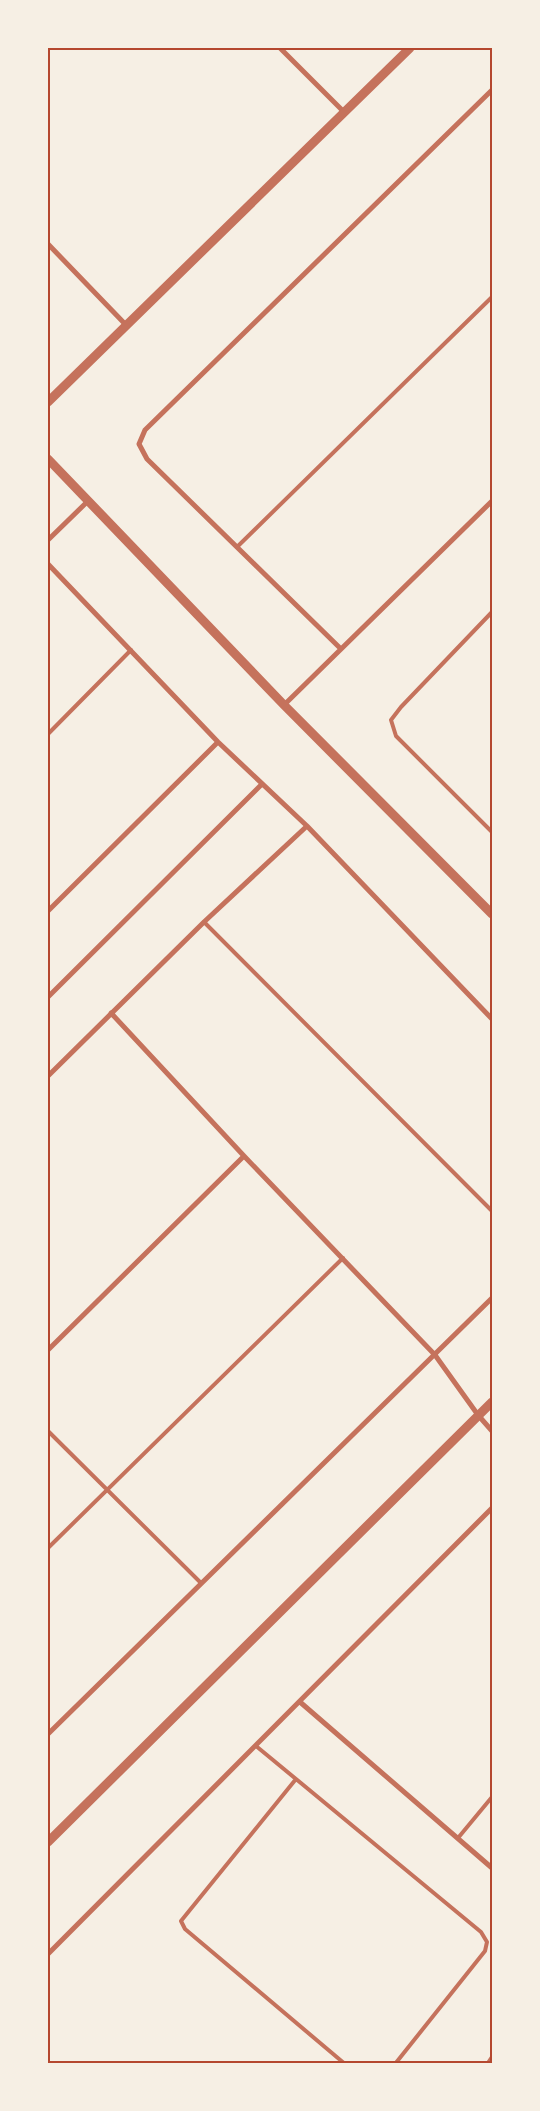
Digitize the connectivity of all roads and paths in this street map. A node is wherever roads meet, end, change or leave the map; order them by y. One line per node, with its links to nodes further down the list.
1 (280, 48): 4 (street)
2 (410, 48): 4 (street)
3 (492, 90): 13 (street)
4 (344, 112): 7 (street)
5 (48, 244): 7 (street)
6 (492, 297): 13 (lane)
7 (126, 325): 8 (street)
8 (48, 402)
9 (48, 459): 10 (street)
10 (88, 501): 12 (street); 18 (street)
11 (492, 501): 16 (street)
12 (48, 540)
13 (238, 547): 16 (street)
14 (48, 564): 17 (street)
15 (492, 612): 23 (lane)
16 (341, 649): 18 (street)
17 (131, 650): 19 (lane); 20 (street)
18 (284, 705): 25 (street)
19 (48, 734)
20 (218, 742): 21 (street); 24 (street)
21 (262, 784): 22 (street); 27 (street)
22 (307, 826): 26 (street); 29 (street)
23 (492, 832)
24 (48, 911)
25 (492, 914)
26 (204, 922): 28 (street); 32 (lane)
27 (48, 997)
28 (111, 1013): 30 (street); 31 (street)
29 (492, 1018)
30 (48, 1076)
31 (244, 1156): 33 (street); 35 (street)
32 (492, 1211)
33 (343, 1258): 36 (street); 41 (lane)
34 (492, 1298): 36 (street)
35 (48, 1350)
36 (435, 1355): 38 (street); 44 (street)
37 (492, 1402): 38 (street)
38 (478, 1415): 40 (street); 51 (street)
39 (48, 1431): 41 (lane)
40 (492, 1431)
41 (108, 1490): 43 (lane); 44 (lane)
42 (492, 1508): 45 (street)
43 (48, 1548)
44 (201, 1583): 46 (street)
45 (300, 1702): 47 (street); 50 (street)
46 (48, 1734)
47 (256, 1746): 48 (lane); 53 (street)
48 (296, 1779): 55 (lane); 56 (lane)
49 (492, 1797): 50 (lane)
50 (458, 1838): 52 (street)
51 (48, 1842)
52 (492, 1868)
53 (48, 1954)
54 (492, 2058): 57 (street)
55 (345, 2064)
56 (395, 2064)
57 (488, 2064)

